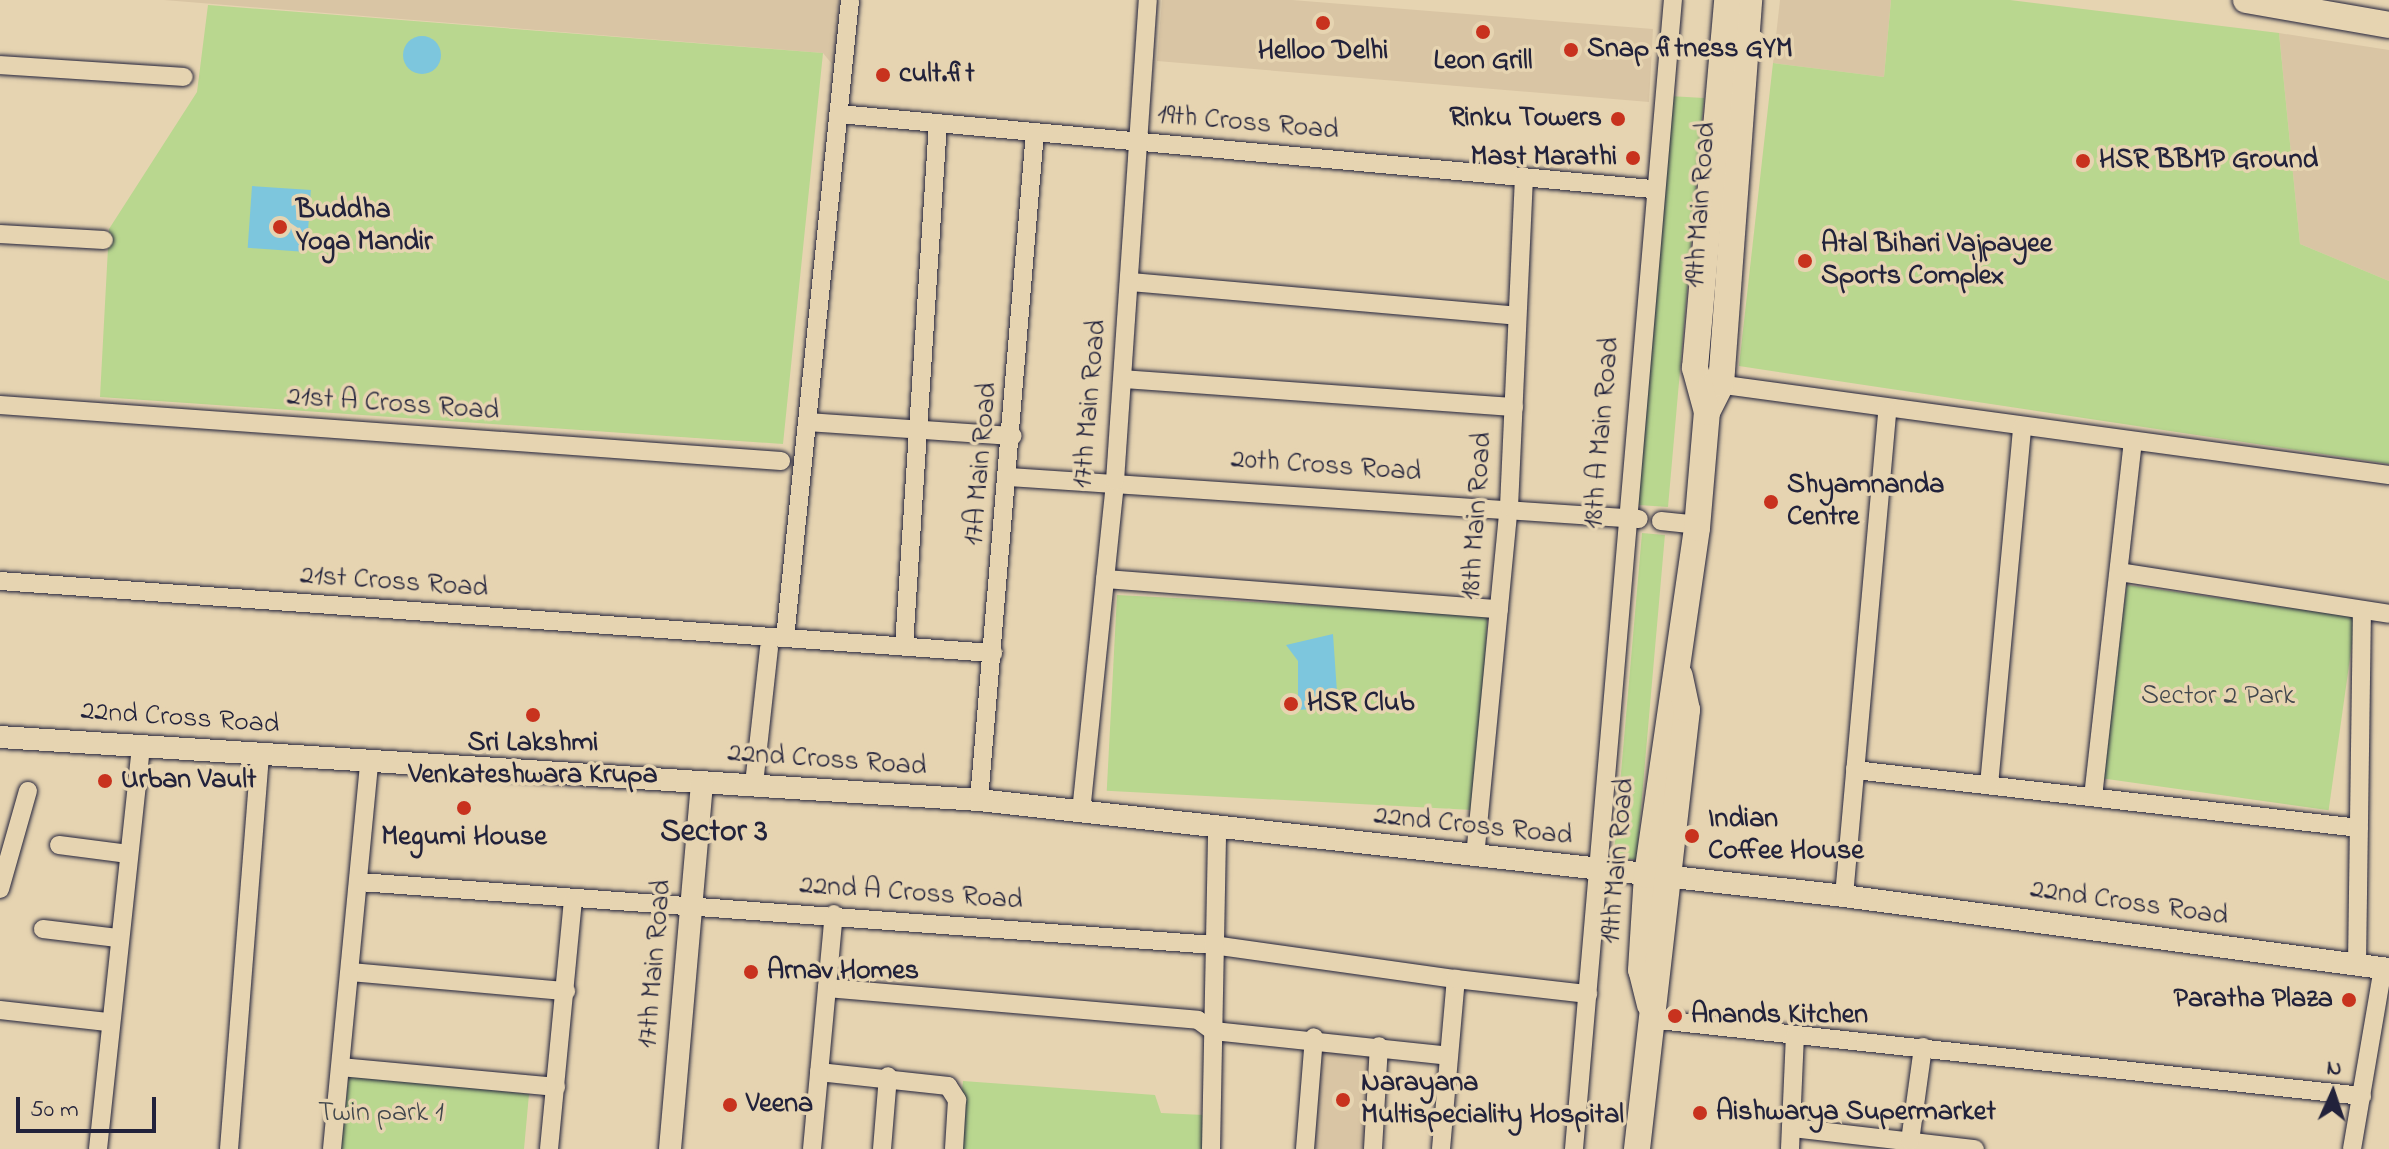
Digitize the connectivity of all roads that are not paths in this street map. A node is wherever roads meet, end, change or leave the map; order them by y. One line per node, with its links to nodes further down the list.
1 (850, 0): 10 (street)
2 (1148, 0): 13 (street, 17th Main Road)
3 (1673, 0): 15 (street, 18th A Main Road)
4 (1727, 0): 21 (main road, 19th Main Road)
5 (1749, 0): 21 (main road, 19th Main Road)
6 (2246, 0): 7 (main road)
7 (2389, 25)
8 (0, 65): 9 (street)
9 (184, 77)
10 (839, 114): 11 (street, 19th Cross Road); 25 (street)
11 (938, 123): 12 (street, 19th Cross Road); 27 (street)
12 (1035, 132): 13 (street, 19th Cross Road); 28 (street, 17A Main Road)
13 (1138, 141): 14 (street, 19th Cross Road); 18 (street, 17th Main Road)
14 (1524, 177): 15 (street, 19th Cross Road); 19 (street, 18th Main Road)
15 (1652, 189): 35 (street, 18th A Main Road)
16 (0, 234): 17 (street)
17 (104, 240)
18 (1131, 282): 19 (street); 20 (street, 17th Main Road)
19 (1517, 316): 23 (street, 18th Main Road)
20 (1123, 379): 23 (street); 33 (street, 17th Main Road)
21 (1710, 383): 24 (street); 37 (main road, 19th Main Road)
22 (0, 405): 30 (street, 21st A Cross Road)
23 (1514, 407): 34 (street, 18th Main Road)
24 (1887, 411): 26 (street); 51 (street)
25 (807, 422): 27 (street); 44 (street)
26 (2022, 428): 29 (street); 54 (street)
27 (920, 430): 28 (street); 45 (street)
28 (1013, 436): 32 (street, 17A Main Road)
29 (2133, 441): 31 (street); 38 (street)
30 (781, 461)
31 (2389, 475)
32 (1009, 477): 33 (street, 20th Cross Road); 46 (street, 17A Main Road)
33 (1115, 481): 34 (street, 20th Cross Road); 39 (street, 17th Main Road)
34 (1509, 507): 35 (street, 20th Cross Road); 41 (street, 18th Main Road)
35 (1631, 518): 64 (street, 18th A Main Road)
36 (1661, 521): 37 (street)
37 (1697, 525): 65 (main road, 19th Main Road)
38 (2119, 572): 42 (street); 56 (street)
39 (1105, 579): 41 (street); 58 (street, 17th Main Road)
40 (0, 581): 44 (street, 21st Cross Road)
41 (1499, 609): 63 (street, 18th Main Road)
42 (2362, 611): 43 (street); 60 (street)
43 (2389, 614)
44 (777, 643): 45 (street, 21st Cross Road); 53 (street)
45 (904, 646): 46 (street, 21st Cross Road)
46 (993, 653): 57 (street, 17A Main Road)
47 (0, 737): 48 (street, 22nd Cross Road)
48 (141, 747): 49 (street, 22nd Cross Road); 62 (street)
49 (260, 754): 50 (street, 22nd Cross Road); 99 (street)
50 (369, 762): 52 (street, 22nd Cross Road); 66 (street)
51 (1855, 770): 54 (street); 68 (street)
52 (702, 783): 53 (street, 22nd Cross Road); 70 (street, 17th Main Road)
53 (754, 784): 57 (street, 22nd Cross Road)
54 (1989, 785): 56 (street)
55 (28, 791): 67 (street)
56 (2093, 797): 60 (street)
57 (979, 800): 58 (street, 22nd Cross Road)
58 (1081, 812): 59 (street, 22nd Cross Road)
59 (1217, 828): 63 (street, 22nd Cross Road); 74 (street)
60 (2359, 828): 75 (street)
61 (59, 845): 62 (street)
62 (128, 854): 73 (street)
63 (1475, 857): 64 (street, 22nd Cross Road)
64 (1595, 871): 65 (street, 22nd Cross Road); 81 (street)
65 (1659, 876): 68 (street, 22nd Cross Road); 83 (main road, 19th Main Road)
66 (360, 882): 69 (street, 22nd A Cross Road); 77 (street)
67 (0, 889)
68 (1844, 896): 75 (street, 22nd Cross Road)
69 (573, 900): 70 (street, 22nd A Cross Road); 80 (street)
70 (691, 911): 71 (street, 22nd A Cross Road); 102 (street, 17th Main Road)
71 (834, 914): 74 (street, 22nd A Cross Road); 79 (street)
72 (43, 929): 73 (street)
73 (117, 938): 84 (street)
74 (1213, 945): 78 (street, 22nd A Cross Road); 85 (street)
75 (2357, 965): 76 (street, 22nd Cross Road)
76 (2386, 969): 95 (street)
77 (351, 972): 80 (street); 91 (street)
78 (1456, 979): 81 (street, 22nd A Cross Road); 90 (street)
79 (827, 988): 85 (street); 92 (street)
80 (566, 991): 94 (street)
81 (1588, 994): 110 (street)
82 (0, 1010): 84 (street)
83 (1650, 1012): 86 (street); 111 (main road, 19th Main Road)
84 (107, 1022): 98 (street)
85 (1213, 1031): 87 (street); 106 (street)
86 (1795, 1035): 89 (street); 96 (street)
87 (1314, 1037): 88 (street); 107 (street)
88 (1379, 1046): 90 (street); 108 (street)
89 (1923, 1047): 95 (street); 97 (street)
90 (1449, 1056): 109 (street)
91 (341, 1067): 94 (street); 100 (street)
92 (819, 1072): 93 (street); 103 (street)
93 (888, 1076): 104 (street); 105 (street)
94 (556, 1087): 101 (street)
95 (2362, 1096): 114 (street)
96 (1793, 1128): 97 (street); 112 (street)
97 (1910, 1141): 113 (street)
98 (98, 1149)
99 (229, 1149)
100 (332, 1149)
101 (549, 1149)
102 (670, 1149)
103 (812, 1149)
104 (882, 1149)
105 (954, 1149)
106 (1211, 1149)
107 (1305, 1149)
108 (1373, 1149)
109 (1441, 1149)
110 (1574, 1149)
111 (1637, 1149)
112 (1790, 1149)
113 (1971, 1149)
114 (2352, 1149)

